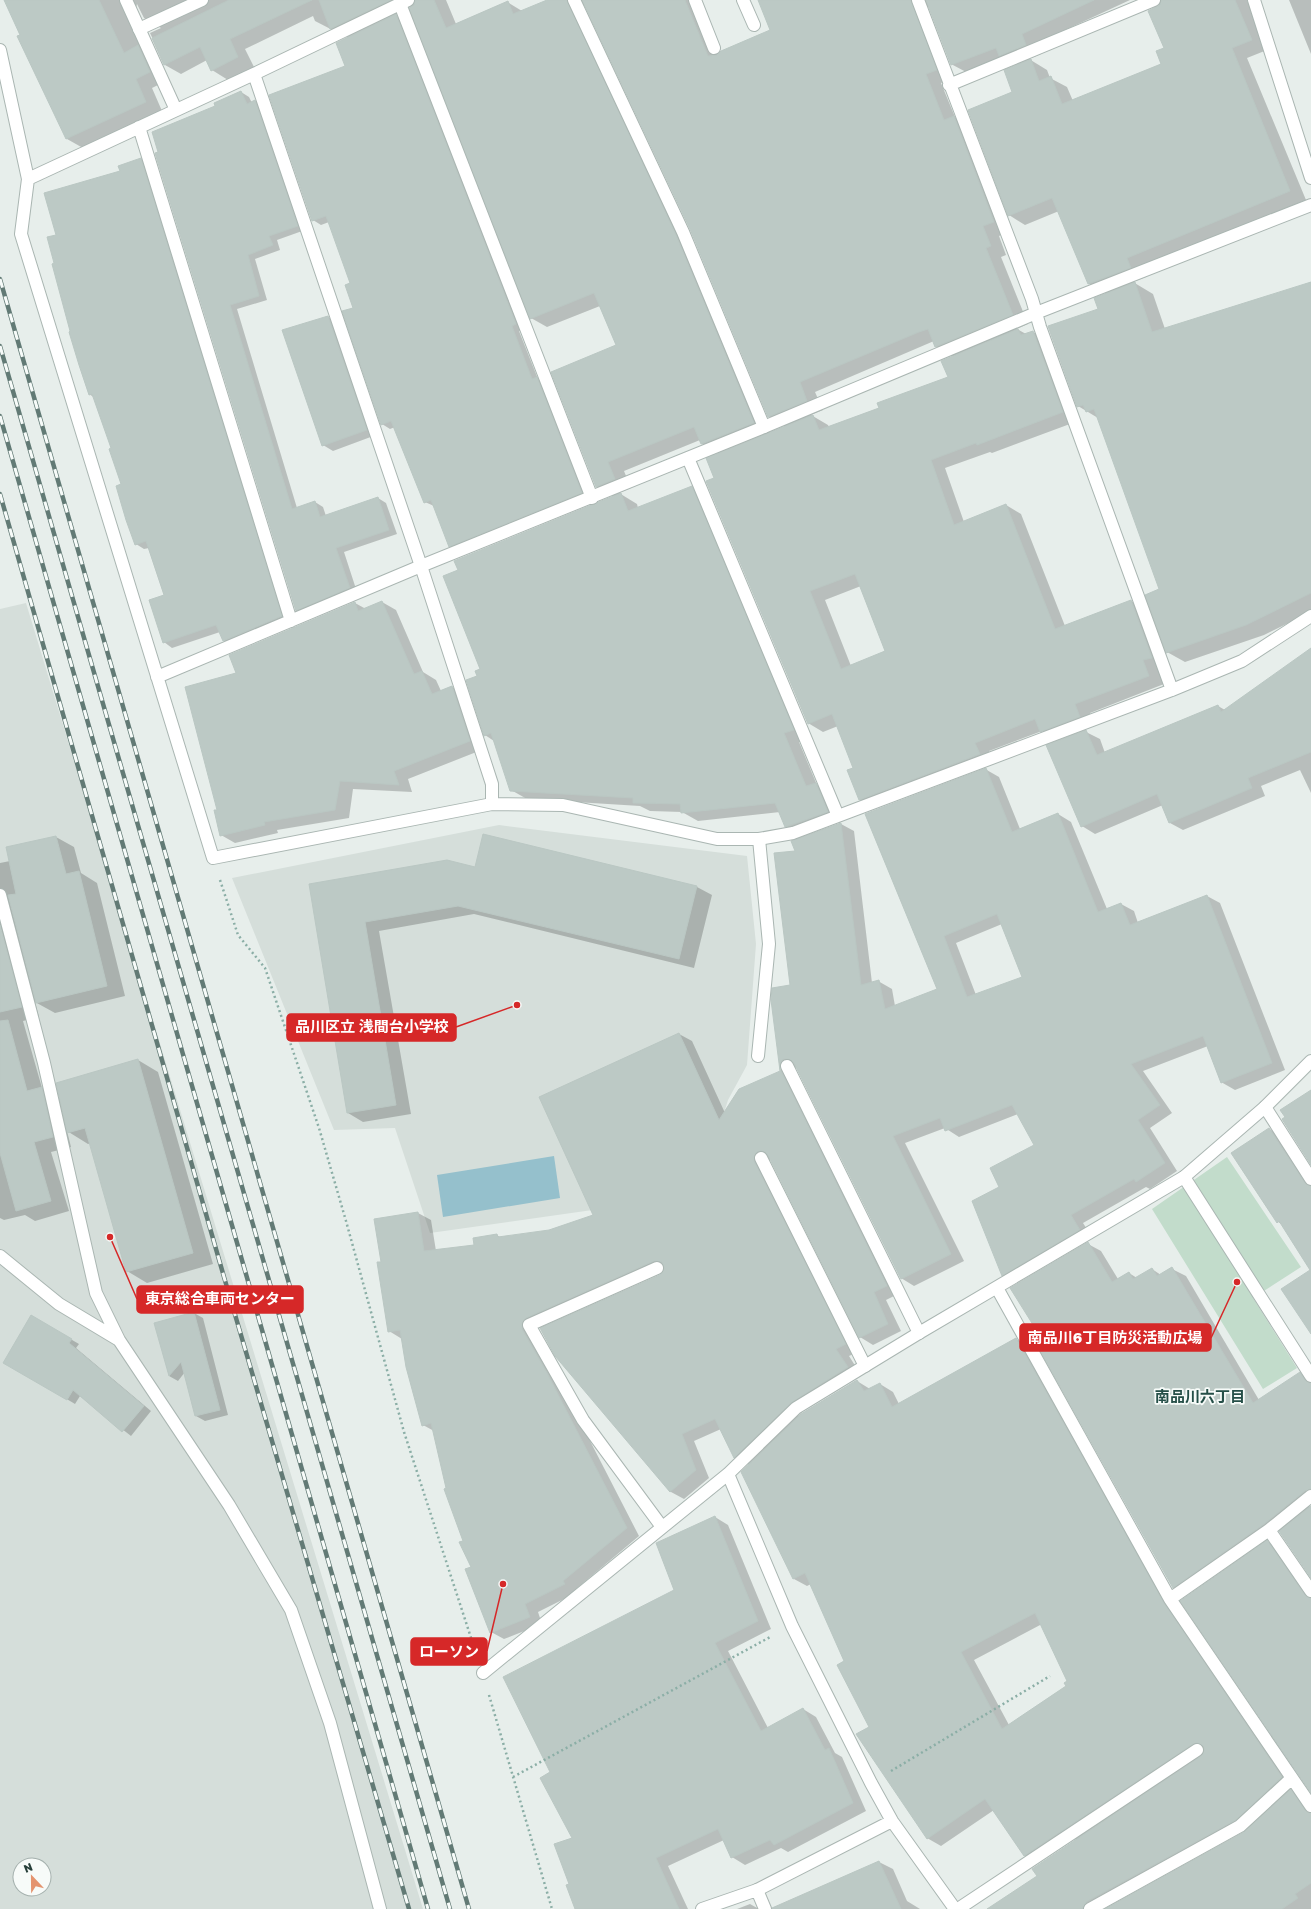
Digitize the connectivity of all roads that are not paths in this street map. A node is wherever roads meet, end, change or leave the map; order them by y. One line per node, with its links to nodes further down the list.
1 (126, 0): 11 (street)
2 (202, 0): 11 (street)
3 (574, 0): 22 (street)
4 (695, 0): 12 (street)
5 (743, 0): 10 (street)
6 (918, 0): 15 (street)
7 (1154, 0): 15 (street)
8 (1254, 0): 18 (street)
9 (404, 2): 14 (street); 24 (street)
10 (754, 26)
11 (139, 29): 16 (street)
12 (714, 48)
13 (0, 50): 19 (street)
14 (254, 74): 16 (street); 25 (street)
15 (949, 85): 21 (street)
16 (176, 110): 17 (street)
17 (139, 127): 19 (street); 27 (street)
18 (1311, 178)
19 (28, 179): 28 (street)
20 (1311, 205): 21 (street)
21 (1036, 313): 22 (street); 29 (street)
22 (764, 428): 23 (street)
23 (688, 458): 24 (street); 31 (street)
24 (592, 498): 25 (street)
25 (421, 566): 27 (street); 30 (street)
26 (1311, 616): 29 (street)
27 (291, 621): 28 (street)
28 (157, 677): 30 (street)
29 (1172, 690): 31 (street)
30 (492, 804): 32 (street)
31 (838, 816): 32 (street)
32 (759, 839): 34 (street)
33 (0, 895): 45 (street)
34 (758, 1056)
35 (1311, 1061): 37 (street)
36 (787, 1066): 44 (street)
37 (1265, 1107): 39 (street); 40 (street)
38 (761, 1158): 46 (street)
39 (1184, 1177): 43 (street); 47 (street)
40 (1311, 1179)
41 (0, 1256): 45 (street)
42 (657, 1268): 50 (street)
43 (997, 1288): 44 (street); 53 (street)
44 (919, 1333): 46 (street)
45 (119, 1340): 60 (street)
46 (865, 1366): 48 (street)
47 (1311, 1376)
48 (728, 1474): 50 (street); 58 (street)
49 (1311, 1496): 51 (street)
50 (662, 1527): 54 (street)
51 (1269, 1530): 52 (street); 53 (street)
52 (1311, 1592)
53 (1170, 1599): 56 (street)
54 (483, 1673)
55 (1197, 1750): 63 (street)
56 (1292, 1778): 57 (street); 64 (street)
57 (1311, 1806)
58 (892, 1821): 59 (street); 63 (street)
59 (757, 1890): 61 (street); 62 (street)
60 (380, 1909)
61 (702, 1909)
62 (765, 1909)
63 (956, 1909)
64 (1090, 1909)

